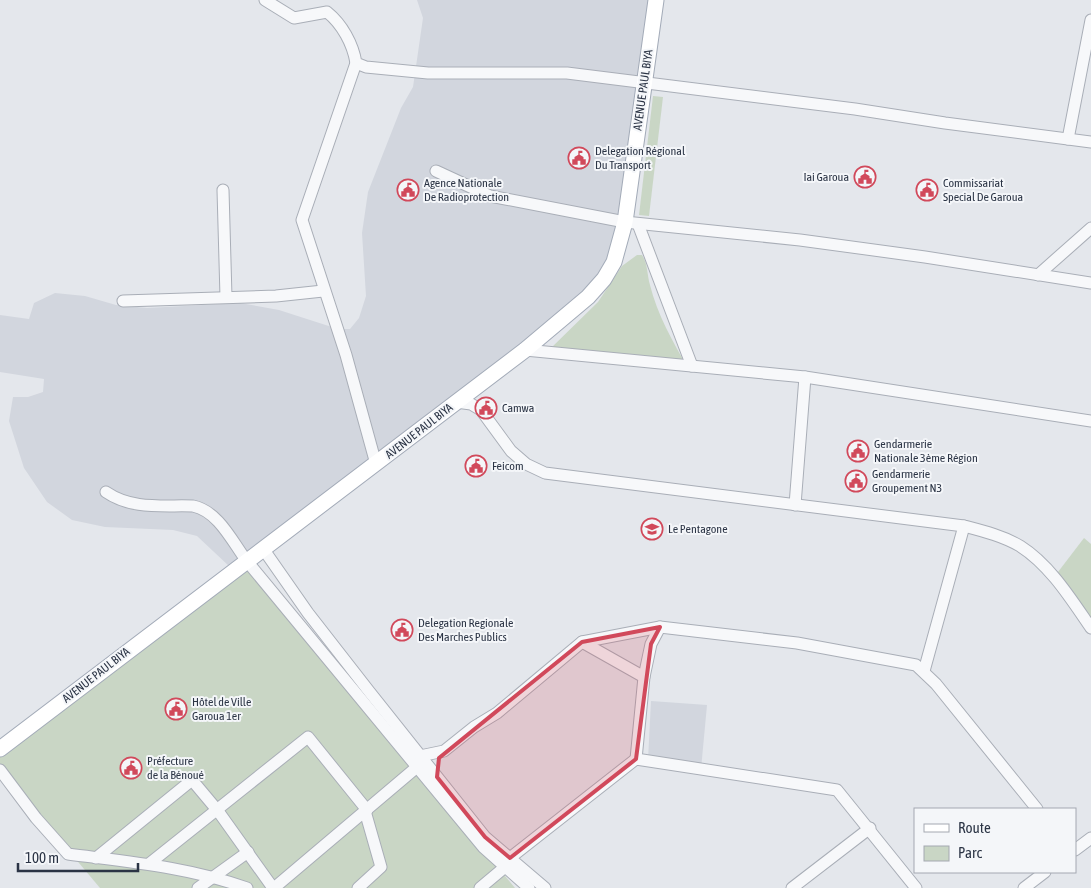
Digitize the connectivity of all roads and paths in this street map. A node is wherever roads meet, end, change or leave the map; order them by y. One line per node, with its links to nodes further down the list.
1 (265, 0): 4 (street)
2 (656, 0): 5 (main road, AVENUE PAUL BIYA)
3 (1091, 20): 6 (street)
4 (356, 63): 5 (street); 14 (street)
5 (645, 82): 6 (street); 10 (main road, AVENUE PAUL BIYA)
6 (1068, 138): 7 (street)
7 (1091, 142)
8 (436, 171): 10 (street)
9 (223, 190): 15 (street)
10 (632, 223): 12 (street); 17 (main road, AVENUE PAUL BIYA); 18 (street)
11 (1091, 228): 12 (street)
12 (1038, 275): 13 (street)
13 (1091, 283)
14 (323, 291): 15 (street); 24 (street)
15 (226, 297): 16 (street)
16 (124, 301)
17 (525, 350): 18 (street); 20 (main road, AVENUE PAUL BIYA)
18 (692, 366): 19 (street)
19 (805, 377): 23 (street); 26 (street)
20 (480, 383): 21 (main road, AVENUE PAUL BIYA); 22 (street)
21 (456, 402): 22 (street); 24 (main road, AVENUE PAUL BIYA)
22 (481, 410): 26 (street)
23 (1091, 421)
24 (376, 464): 29 (main road, AVENUE PAUL BIYA)
25 (106, 492): 29 (street)
26 (795, 505): 27 (street)
27 (964, 526): 31 (street); 33 (street)
28 (264, 550): 38 (street)
29 (246, 560): 35 (main road, AVENUE PAUL BIYA); 38 (street)
30 (660, 627): 32 (street); 33 (street); 34 (street)
31 (1091, 628)
32 (582, 642): 34 (street); 36 (street)
33 (924, 671): 41 (street)
34 (644, 677): 37 (street)
35 (0, 749)
36 (444, 751): 38 (street); 40 (street)
37 (636, 759): 44 (street); 50 (street)
38 (419, 761): 40 (street); 42 (street); 50 (street)
39 (0, 770): 48 (street)
40 (437, 777): 50 (street)
41 (1036, 808)
42 (366, 810): 43 (street); 56 (street); 57 (street)
43 (218, 811): 47 (street); 48 (street); 49 (street)
44 (870, 828): 61 (street); 62 (street)
45 (1091, 838): 46 (street)
46 (1076, 849)
47 (248, 852): 52 (street); 56 (street)
48 (96, 858): 49 (street)
49 (150, 863): 52 (street)
50 (508, 863): 58 (street); 59 (street); 60 (street)
51 (1044, 873): 53 (street)
52 (214, 876): 54 (street); 55 (street)
53 (1038, 884): 63 (street)
54 (198, 888)
55 (247, 888)
56 (274, 888)
57 (358, 888)
58 (480, 888)
59 (529, 888)
60 (545, 888)
61 (792, 888)
62 (916, 888)
63 (1024, 888)

